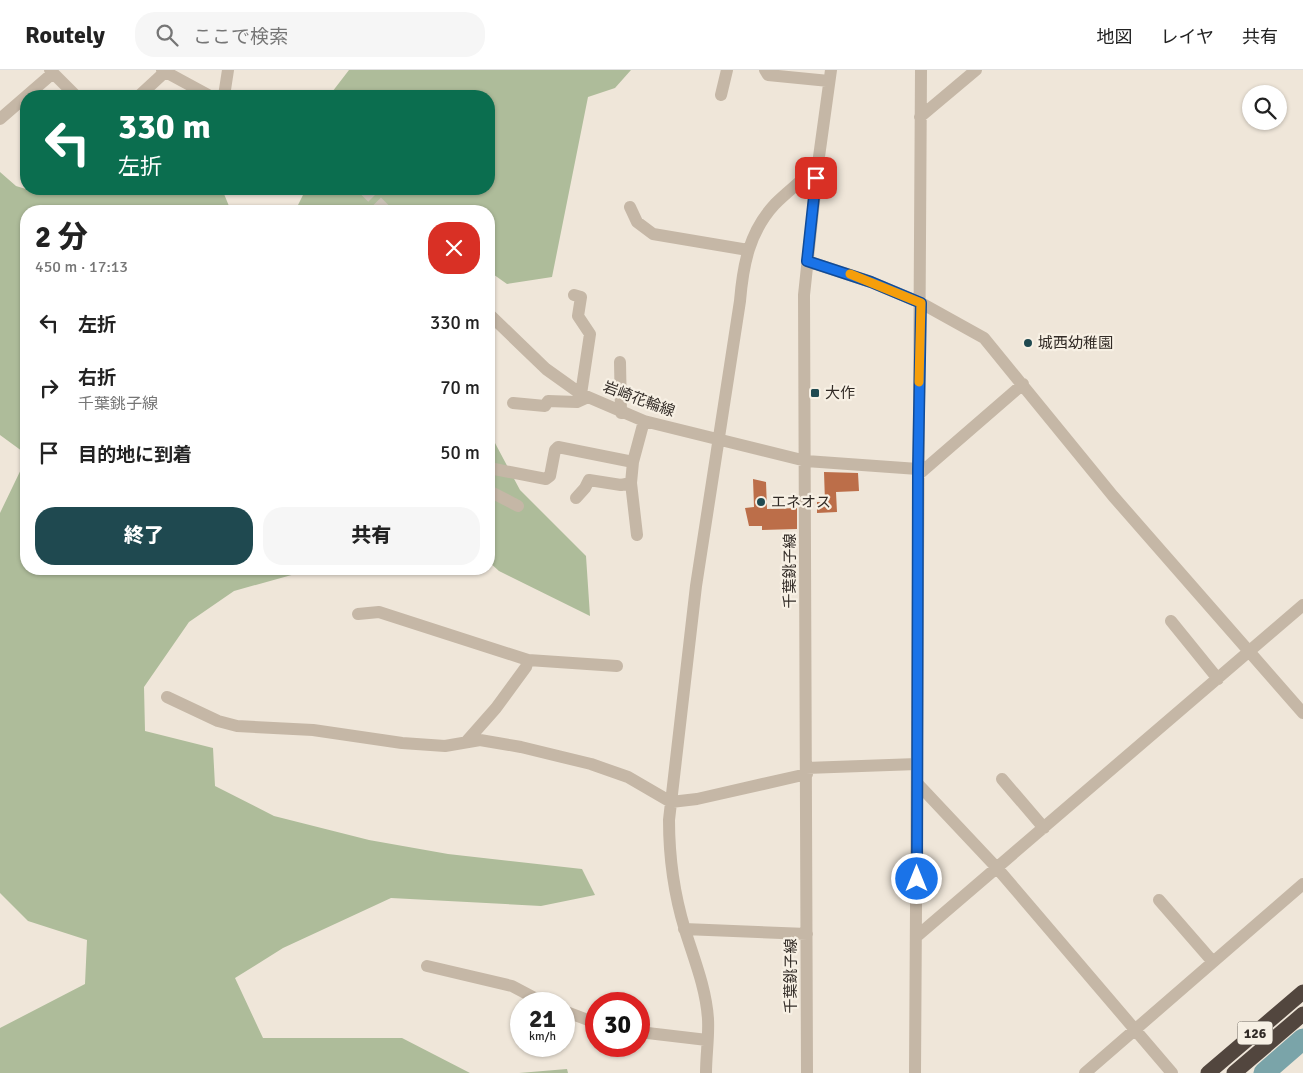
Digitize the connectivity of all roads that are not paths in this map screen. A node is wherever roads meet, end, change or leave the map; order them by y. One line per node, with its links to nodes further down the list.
1 (228, 70): 13 (street)
2 (727, 70): 14 (street)
3 (765, 70): 8 (street)
4 (921, 70): 16 (street)
5 (976, 70): 16 (street)
6 (166, 71): 11 (street); 12 (street)
7 (52, 72): 9 (street); 10 (street)
8 (830, 76): 18 (street, 千葉銚子線)
9 (32, 90)
10 (70, 90)
11 (145, 90)
12 (199, 90)
13 (225, 90)
14 (721, 95)
15 (20, 100): 17 (street)
16 (920, 117): 23 (street)
17 (0, 118)
18 (818, 164): 20 (street); 21 (street, 千葉銚子線)
19 (630, 207): 20 (street)
20 (748, 250): 31 (street)
21 (807, 261): 23 (street); 32 (street, 千葉銚子線)
22 (574, 295): 27 (street)
23 (921, 303): 26 (street); 35 (street)
24 (495, 320): 27 (street, 岩崎花輪線)
25 (620, 362): 29 (street)
26 (1023, 384): 35 (street); 44 (street)
27 (584, 395): 28 (street); 29 (street, 岩崎花輪線)
28 (514, 403)
29 (620, 413): 30 (street, 岩崎花輪線)
30 (644, 421): 31 (street, 岩崎花輪線); 33 (street)
31 (719, 440): 32 (street, 岩崎花輪線); 55 (street)
32 (806, 461): 35 (street, 岩崎花輪線); 52 (street, 千葉銚子線)
33 (633, 462): 34 (street); 36 (street)
34 (495, 469)
35 (918, 472): 51 (street)
36 (632, 483): 38 (street); 40 (street)
37 (495, 494): 39 (street)
38 (576, 498)
39 (518, 506)
40 (636, 535)
41 (1303, 607): 44 (street)
42 (358, 614): 45 (street)
43 (1172, 621): 47 (street)
44 (1250, 651): 47 (street); 49 (street)
45 (528, 660): 46 (street); 50 (street)
46 (617, 666)
47 (1218, 679): 56 (street)
48 (166, 697): 50 (street)
49 (1303, 713)
50 (466, 742): 55 (street)
51 (917, 764): 52 (street); 54 (street)
52 (807, 771): 55 (street); 61 (street, 千葉銚子線)
53 (1002, 779): 56 (street)
54 (917, 783): 57 (street); 62 (street)
55 (671, 802): 60 (street)
56 (1044, 828): 57 (street)
57 (997, 868): 62 (street); 68 (street)
58 (1303, 884): 63 (street)
59 (1159, 900): 63 (street)
60 (684, 929): 61 (street); 70 (street)
61 (807, 934): 72 (street, 千葉銚子線)
62 (916, 937): 73 (street)
63 (1213, 962): 68 (street)
64 (427, 966): 65 (street)
65 (523, 992)
66 (1303, 992): 76 (highway, 126)
67 (1303, 1014): 77 (highway, 126)
68 (1135, 1030): 74 (street); 75 (street)
69 (650, 1033): 70 (street)
70 (707, 1040): 71 (street)
71 (706, 1073)
72 (807, 1073)
73 (915, 1073)
74 (1085, 1073)
75 (1172, 1073)
76 (1208, 1073)
77 (1234, 1073)

